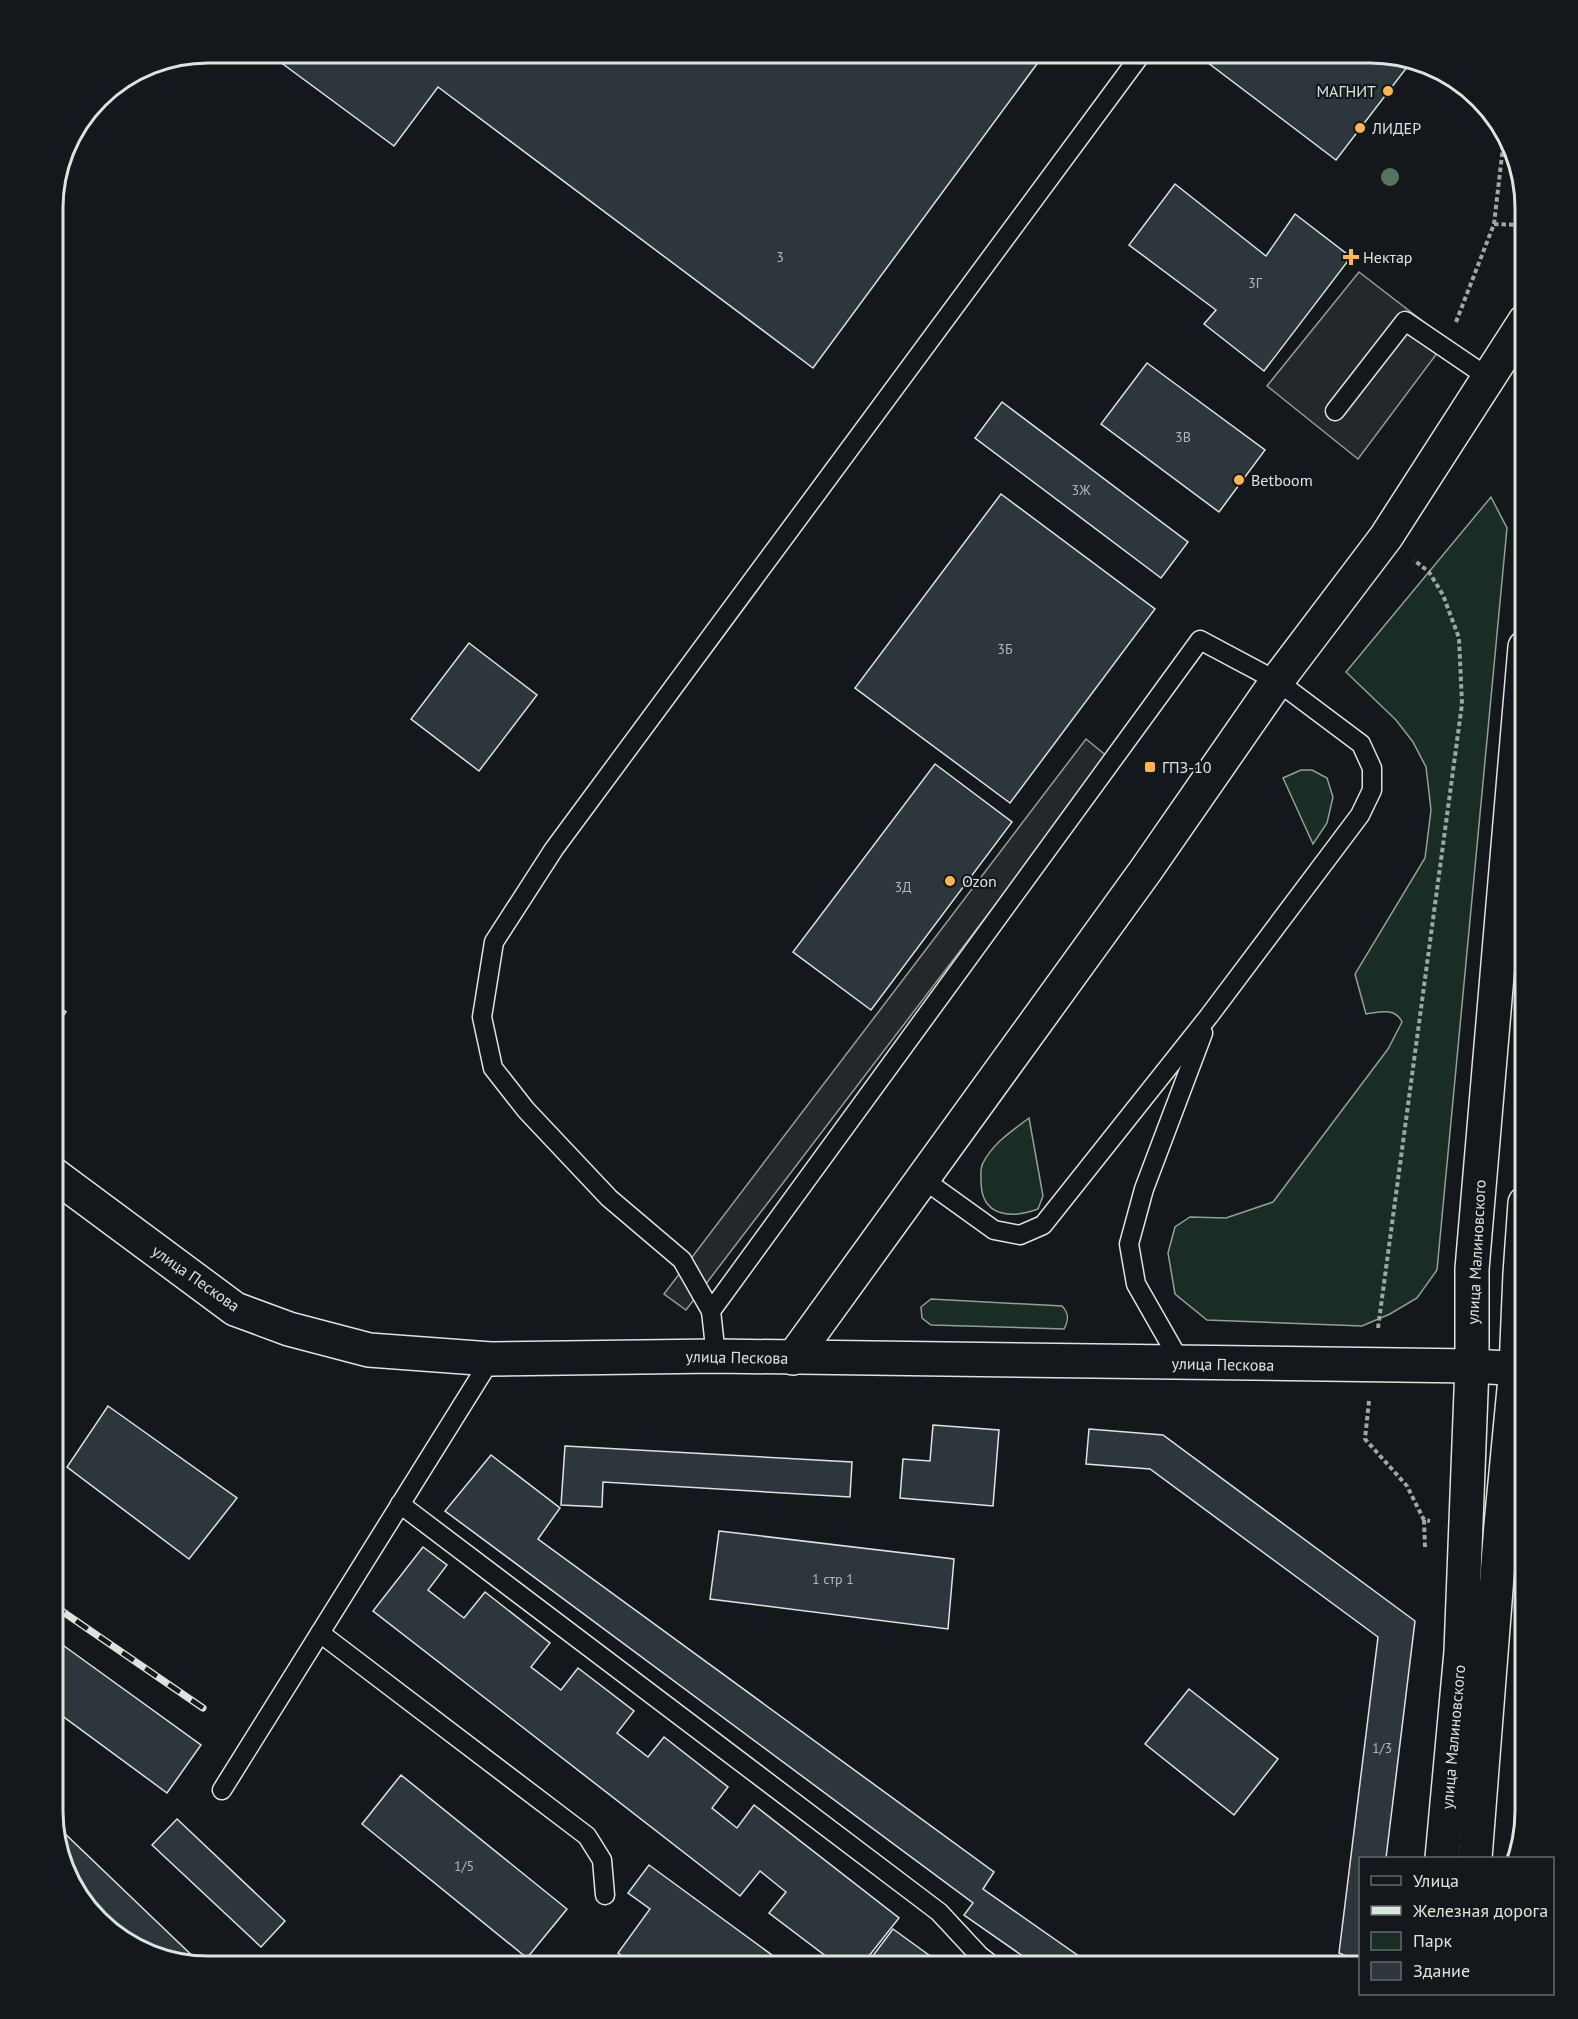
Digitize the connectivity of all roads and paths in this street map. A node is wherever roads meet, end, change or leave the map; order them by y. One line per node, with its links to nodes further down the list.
1 (1135, 63): 15 (lane)
2 (1503, 150): 3 (path)
3 (1494, 224): 4 (path); 6 (path)
4 (1515, 225)
5 (1515, 338): 7 (main road)
6 (1446, 348): 7 (lane); 8 (lane)
7 (1489, 378): 9 (main road)
8 (1335, 411)
9 (1386, 537): 10 (main road); 20 (path)
10 (1277, 681): 12 (lane); 13 (main road); 15 (lane)
11 (1515, 774): 21 (main road, улица Малиновского)
12 (1209, 1016): 13 (lane); 19 (lane)
13 (923, 1179): 17 (main road)
14 (63, 1181): 18 (main road, улица Пескова)
15 (711, 1311): 16 (lane)
16 (716, 1356): 17 (main road, улица Пескова); 18 (main road, улица Пескова)
17 (793, 1358): 19 (main road, улица Пескова)
18 (491, 1359): 24 (lane)
19 (1181, 1363): 20 (main road, улица Пескова)
20 (1374, 1365): 21 (main road, улица Пескова); 25 (path)
21 (1472, 1366): 22 (main road, улица Пескова); 25 (main road, улица Малиновского)
22 (1515, 1369)
23 (1515, 1416): 29 (main road, улица Малиновского)
24 (400, 1504): 26 (lane); 31 (lane)
25 (1466, 1523): 28 (main road, улица Малиновского)
26 (320, 1633): 27 (lane); 30 (lane)
27 (222, 1790)
28 (1442, 1857)
29 (1475, 1857)
30 (604, 1895)
31 (980, 1956)

